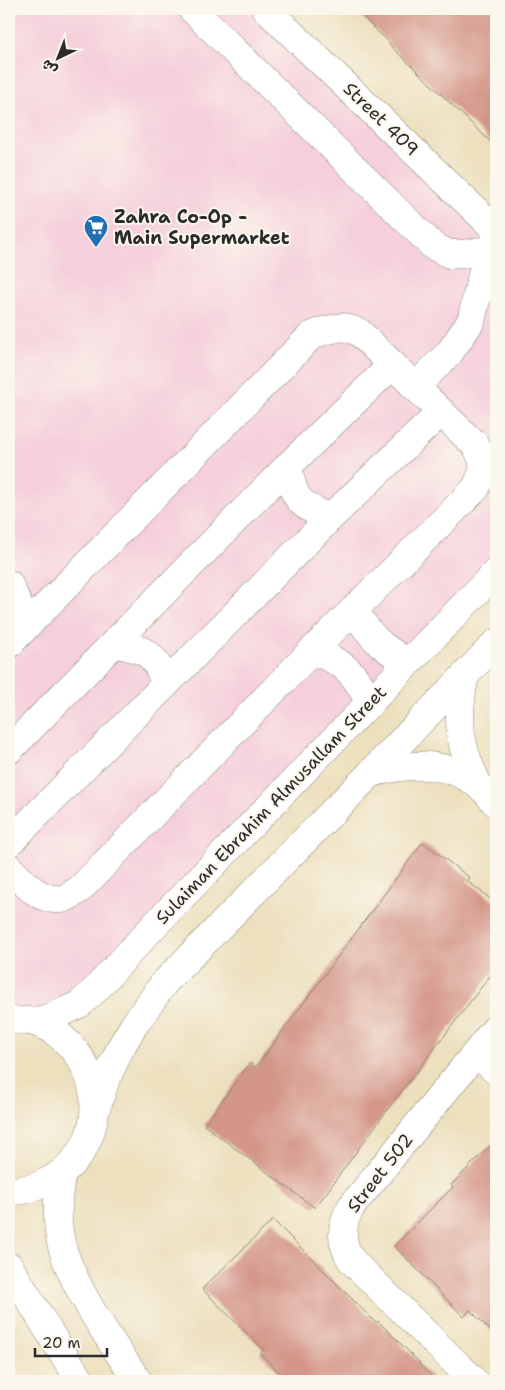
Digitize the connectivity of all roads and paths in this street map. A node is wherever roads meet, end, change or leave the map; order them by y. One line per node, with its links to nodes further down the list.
1 (192, 9): 3 (street)
2 (266, 9): 3 (street, Street 409)
3 (494, 241): 5 (street)
4 (392, 365): 5 (street); 7 (street); 12 (street)
5 (415, 386): 6 (street)
6 (441, 412): 8 (street); 11 (street)
7 (288, 466): 8 (street); 13 (street)
8 (330, 518): 18 (street)
9 (496, 572): 16 (street, Sulaiman Ebrahim Almusallam Street)
10 (9, 584): 12 (street)
11 (354, 610): 15 (street); 16 (street)
12 (16, 637)
13 (114, 643): 18 (street); 20 (street)
14 (496, 643): 17 (street)
15 (312, 651): 19 (street); 24 (street)
16 (409, 662): 19 (street, Sulaiman Ebrahim Almusallam Street)
17 (465, 675): 21 (street); 22 (street)
18 (165, 685): 23 (street)
19 (370, 704): 25 (street, Sulaiman Ebrahim Almusallam Street)
20 (9, 750)
21 (371, 774): 22 (street); 28 (street)
22 (488, 794)
23 (9, 843)
24 (12, 876)
25 (21, 1021): 28 (street)
26 (496, 1028): 27 (street, Street 502)
27 (486, 1062): 34 (street, Street 502)
28 (95, 1112): 29 (street)
29 (62, 1173): 30 (street); 33 (street)
30 (9, 1191)
31 (9, 1266): 32 (street)
32 (81, 1381)
33 (138, 1381)
34 (474, 1381)

